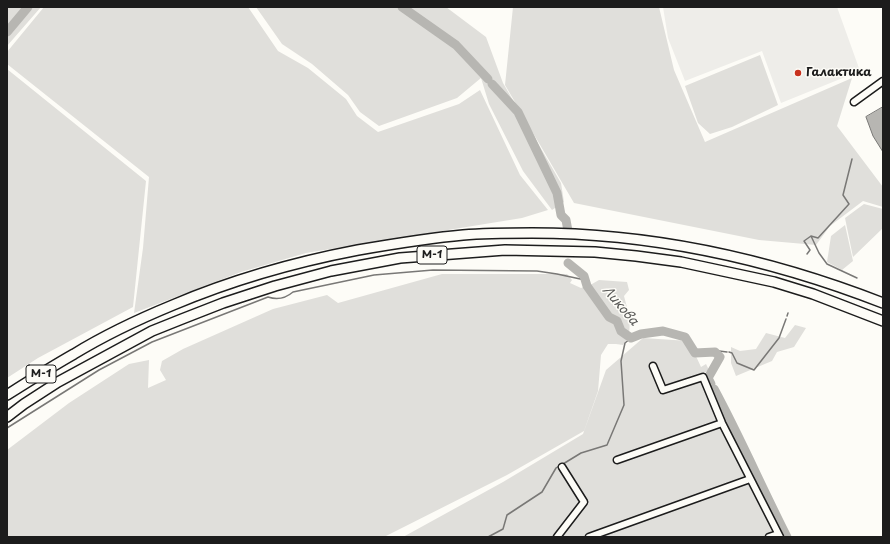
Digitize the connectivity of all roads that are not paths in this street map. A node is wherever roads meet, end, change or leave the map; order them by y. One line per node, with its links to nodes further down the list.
1 (883, 81): 2 (street)
2 (854, 102)
3 (883, 303): 6 (highway, М-1)
4 (883, 320): 7 (highway, М-1)
5 (653, 366): 8 (street)
6 (7, 395)
7 (7, 417)
8 (722, 423): 9 (street); 11 (street)
9 (617, 460)
10 (562, 467): 13 (street)
11 (750, 479): 12 (street); 14 (street)
12 (779, 535): 15 (street)
13 (557, 537)
14 (589, 537)
15 (769, 537)

